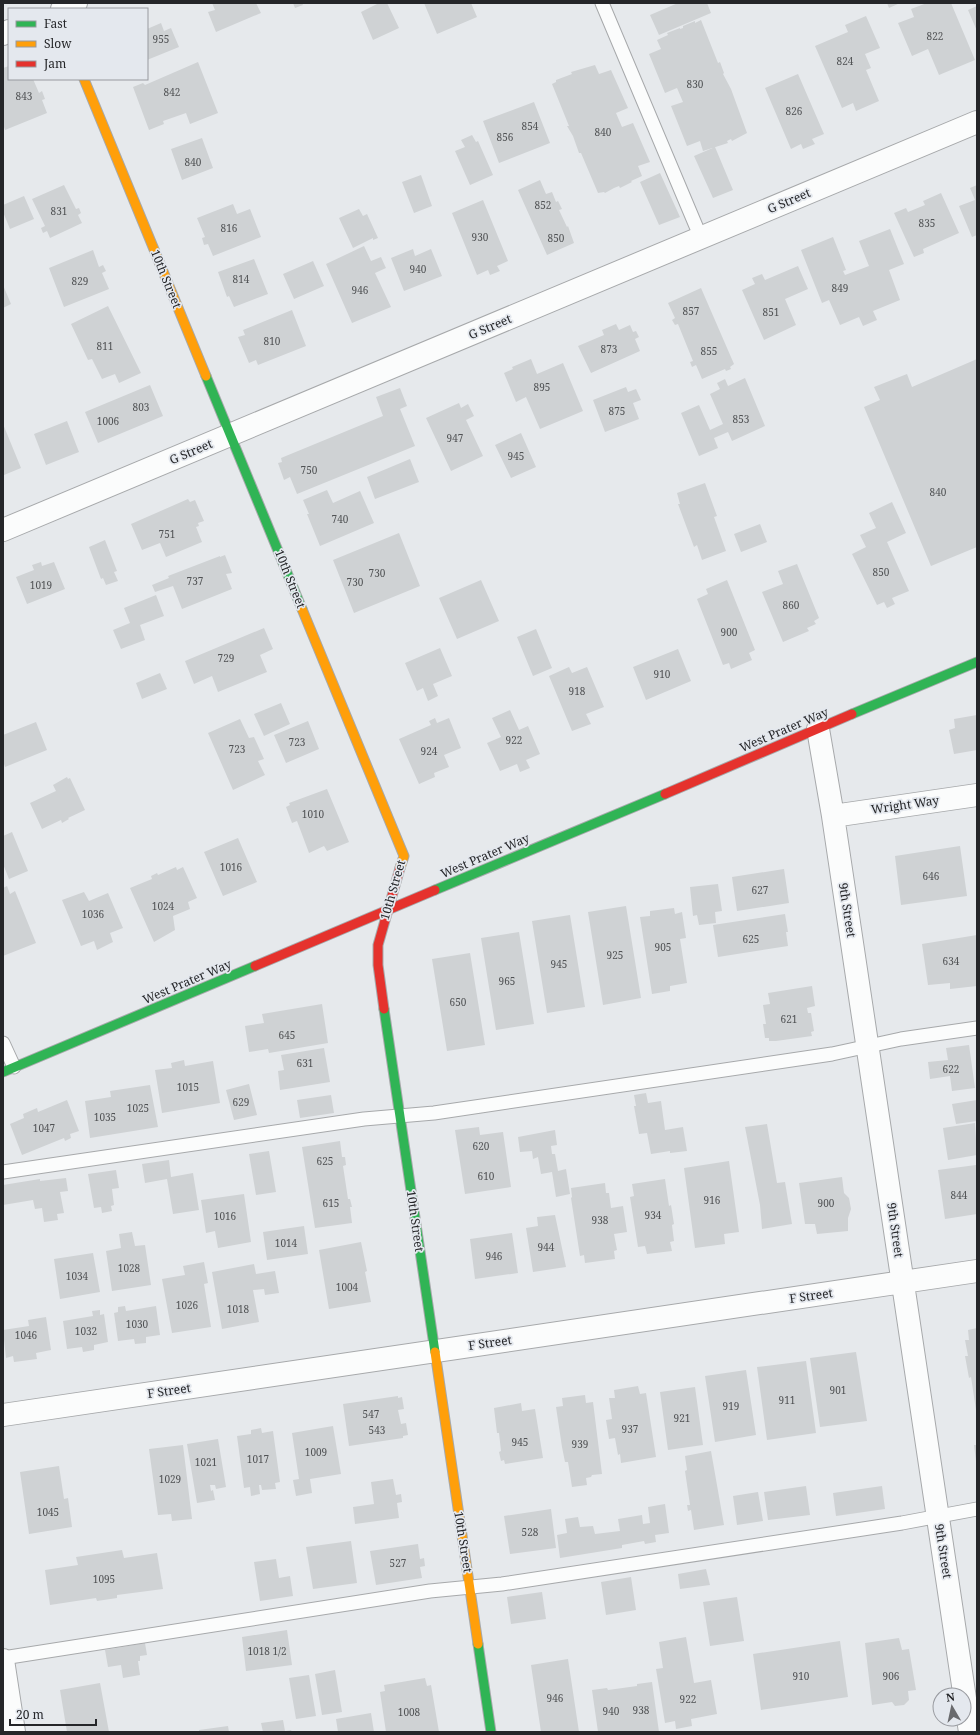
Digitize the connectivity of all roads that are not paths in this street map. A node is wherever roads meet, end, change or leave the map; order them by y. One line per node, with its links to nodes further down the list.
1 (76, 3): 3 (street)
2 (602, 3): 6 (lane)
3 (64, 8)
4 (84, 80): 7 (street, 10th Street)
5 (977, 122): 6 (street, G Street)
6 (701, 238): 7 (street, G Street)
7 (231, 435): 8 (street, G Street); 13 (street, 10th Street)
8 (3, 530)
9 (977, 662): 10 (street, West Prater Way)
10 (818, 729): 12 (street, 9th Street); 13 (street, West Prater Way)
11 (977, 795): 12 (street, Wright Way)
12 (833, 816): 16 (street, 9th Street)
13 (388, 910): 17 (street, West Prater Way); 18 (street, 10th Street)
14 (977, 1028): 16 (lane)
15 (3, 1043): 17 (lane)
16 (868, 1046): 18 (lane); 21 (street, 9th Street)
17 (8, 1069)
18 (400, 1116): 19 (lane); 22 (street, 10th Street)
19 (3, 1172)
20 (977, 1271): 21 (street, F Street)
21 (902, 1282): 22 (street, F Street); 25 (street, 9th Street)
22 (435, 1352): 23 (street, F Street); 26 (street, 10th Street)
23 (3, 1415)
24 (977, 1509): 25 (lane)
25 (938, 1516): 26 (lane); 30 (street, 9th Street)
26 (470, 1587): 27 (lane); 29 (street, 10th Street)
27 (3, 1659): 28 (street)
28 (14, 1732)
29 (491, 1732)
30 (970, 1732)

